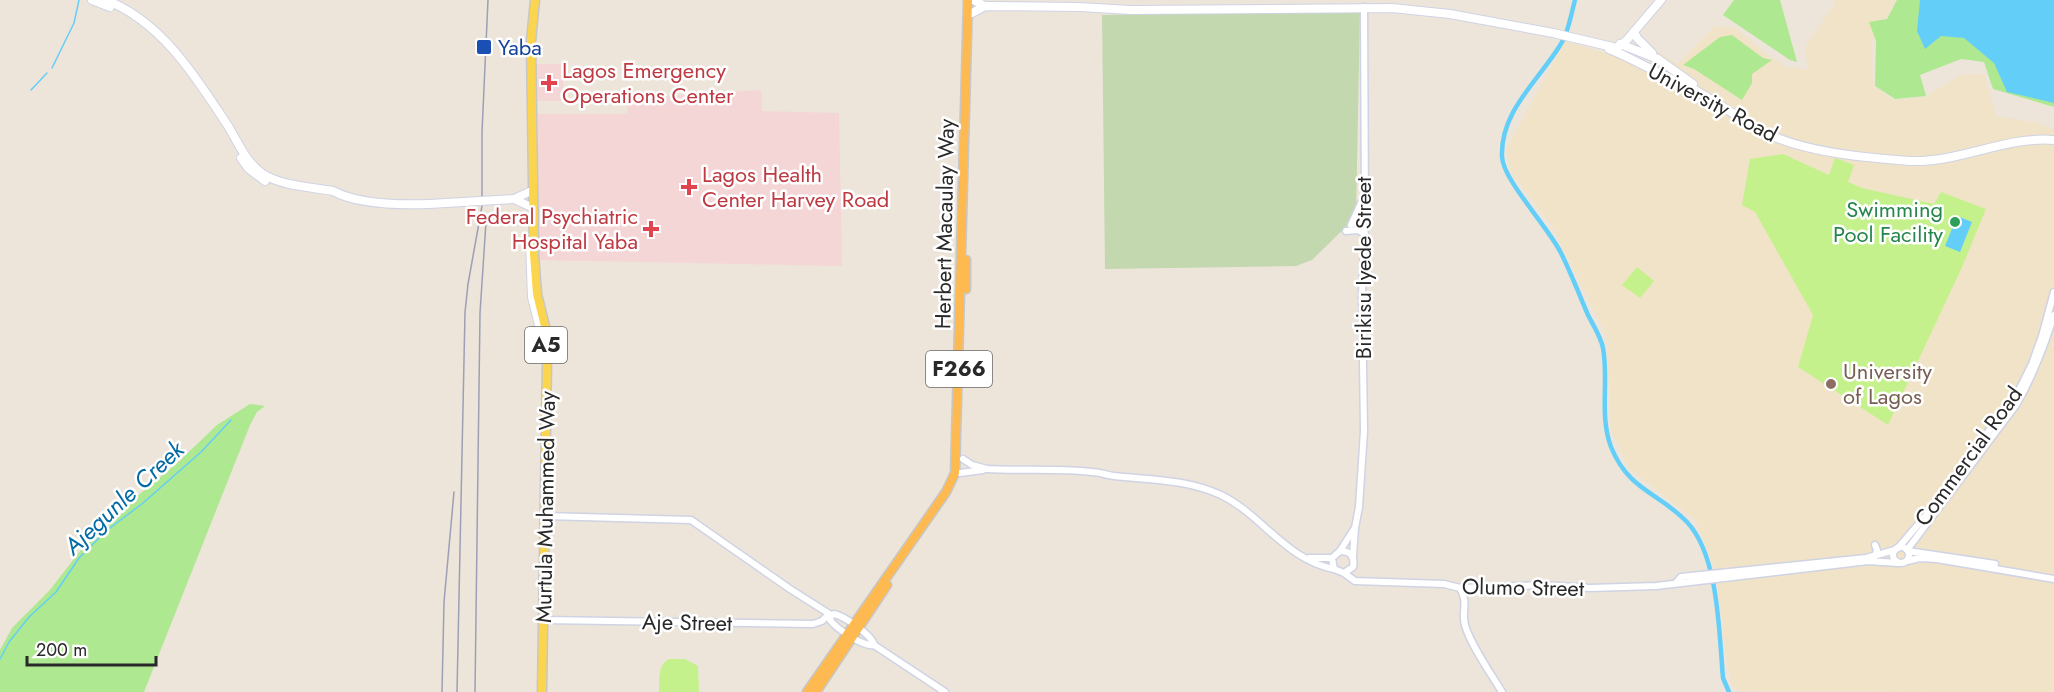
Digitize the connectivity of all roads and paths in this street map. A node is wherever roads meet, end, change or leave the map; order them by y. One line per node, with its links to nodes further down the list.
1 (92, 0): 21 (main road)
2 (106, 0): 21 (main road)
3 (535, 0): 13 (main road, Murtula Muhammed Way / A5)
4 (971, 0): 7 (main road); 9 (highway, Herbert Macaulay Way / F266); 55 (highway, Herbert Macaulay Way / F266)
5 (1654, 0): 12 (main road)
6 (1661, 0): 10 (main road)
7 (985, 6): 8 (main road); 9 (main road)
8 (1364, 7): 11 (main road); 22 (street, Birikisu Iyede Street)
9 (972, 13): 31 (highway, Herbert Macaulay Way / F266)
10 (1634, 32): 12 (main road); 15 (main road)
11 (1565, 36): 12 (main road, University Road); 14 (main road)
12 (1624, 40): 14 (main road); 15 (main road, University Road); 16 (main road)
13 (531, 41): 20 (main road); 30 (main road, Murtula Muhammed Way / A5)
14 (1588, 42): 16 (main road, University Road)
15 (1658, 59): 17 (main road, University Road)
16 (1635, 60): 18 (main road, University Road)
17 (1666, 66): 18 (main road); 19 (main road, University Road)
18 (1659, 73): 19 (main road, University Road)
19 (2054, 138)
20 (529, 192): 23 (main road); 24 (main road)
21 (343, 195): 23 (main road, bridge)
22 (1364, 198): 25 (street); 27 (street, Birikisu Iyede Street)
23 (514, 199): 24 (main road)
24 (529, 206): 30 (main road)
25 (1352, 225)
26 (1346, 231): 27 (street)
27 (1365, 234): 35 (street, Birikisu Iyede Street)
28 (2054, 292): 37 (street, Commercial Road)
29 (2054, 315): 38 (street, Commercial Road)
30 (547, 361): 34 (main road, Murtula Muhammed Way / A5)
31 (963, 459): 32 (street); 33 (highway, Herbert Macaulay Way / F266)
32 (987, 469): 33 (street); 42 (street)
33 (960, 473): 55 (highway, Herbert Macaulay Way / F266)
34 (545, 516): 53 (street); 54 (main road, Murtula Muhammed Way / A5)
35 (1354, 528): 39 (street, Birikisu Iyede Street); 40 (street, Birikisu Iyede Street)
36 (1875, 545): 41 (street)
37 (1896, 549): 38 (street); 41 (street); 45 (street)
38 (1907, 550): 44 (street); 50 (street)
39 (1340, 551): 40 (street); 43 (street)
40 (1353, 556): 46 (street)
41 (1875, 556): 49 (street)
42 (1306, 558): 43 (street); 47 (street)
43 (1332, 558): 47 (street)
44 (1907, 561): 45 (street); 50 (street)
45 (1898, 563): 49 (street)
46 (1353, 567): 48 (street); 51 (street)
47 (1334, 569): 48 (street)
48 (1344, 573): 51 (street)
49 (1717, 576): 52 (street, Olumo Street)
50 (2054, 577)
51 (1362, 582): 52 (street, Olumo Street)
52 (1460, 588): 62 (street)
53 (830, 615): 54 (street, Aje Street); 55 (street); 56 (street)
54 (543, 621): 58 (main road, Murtula Muhammed Way / A5)
55 (857, 628): 56 (highway, Herbert Macaulay Way / F266); 57 (street)
56 (851, 636): 57 (street); 59 (highway, Herbert Macaulay Way / F266); 60 (highway, Herbert Macaulay Way / F266)
57 (874, 645): 61 (street)
58 (542, 692)
59 (807, 692)
60 (816, 692)
61 (945, 692)
62 (1502, 692)

